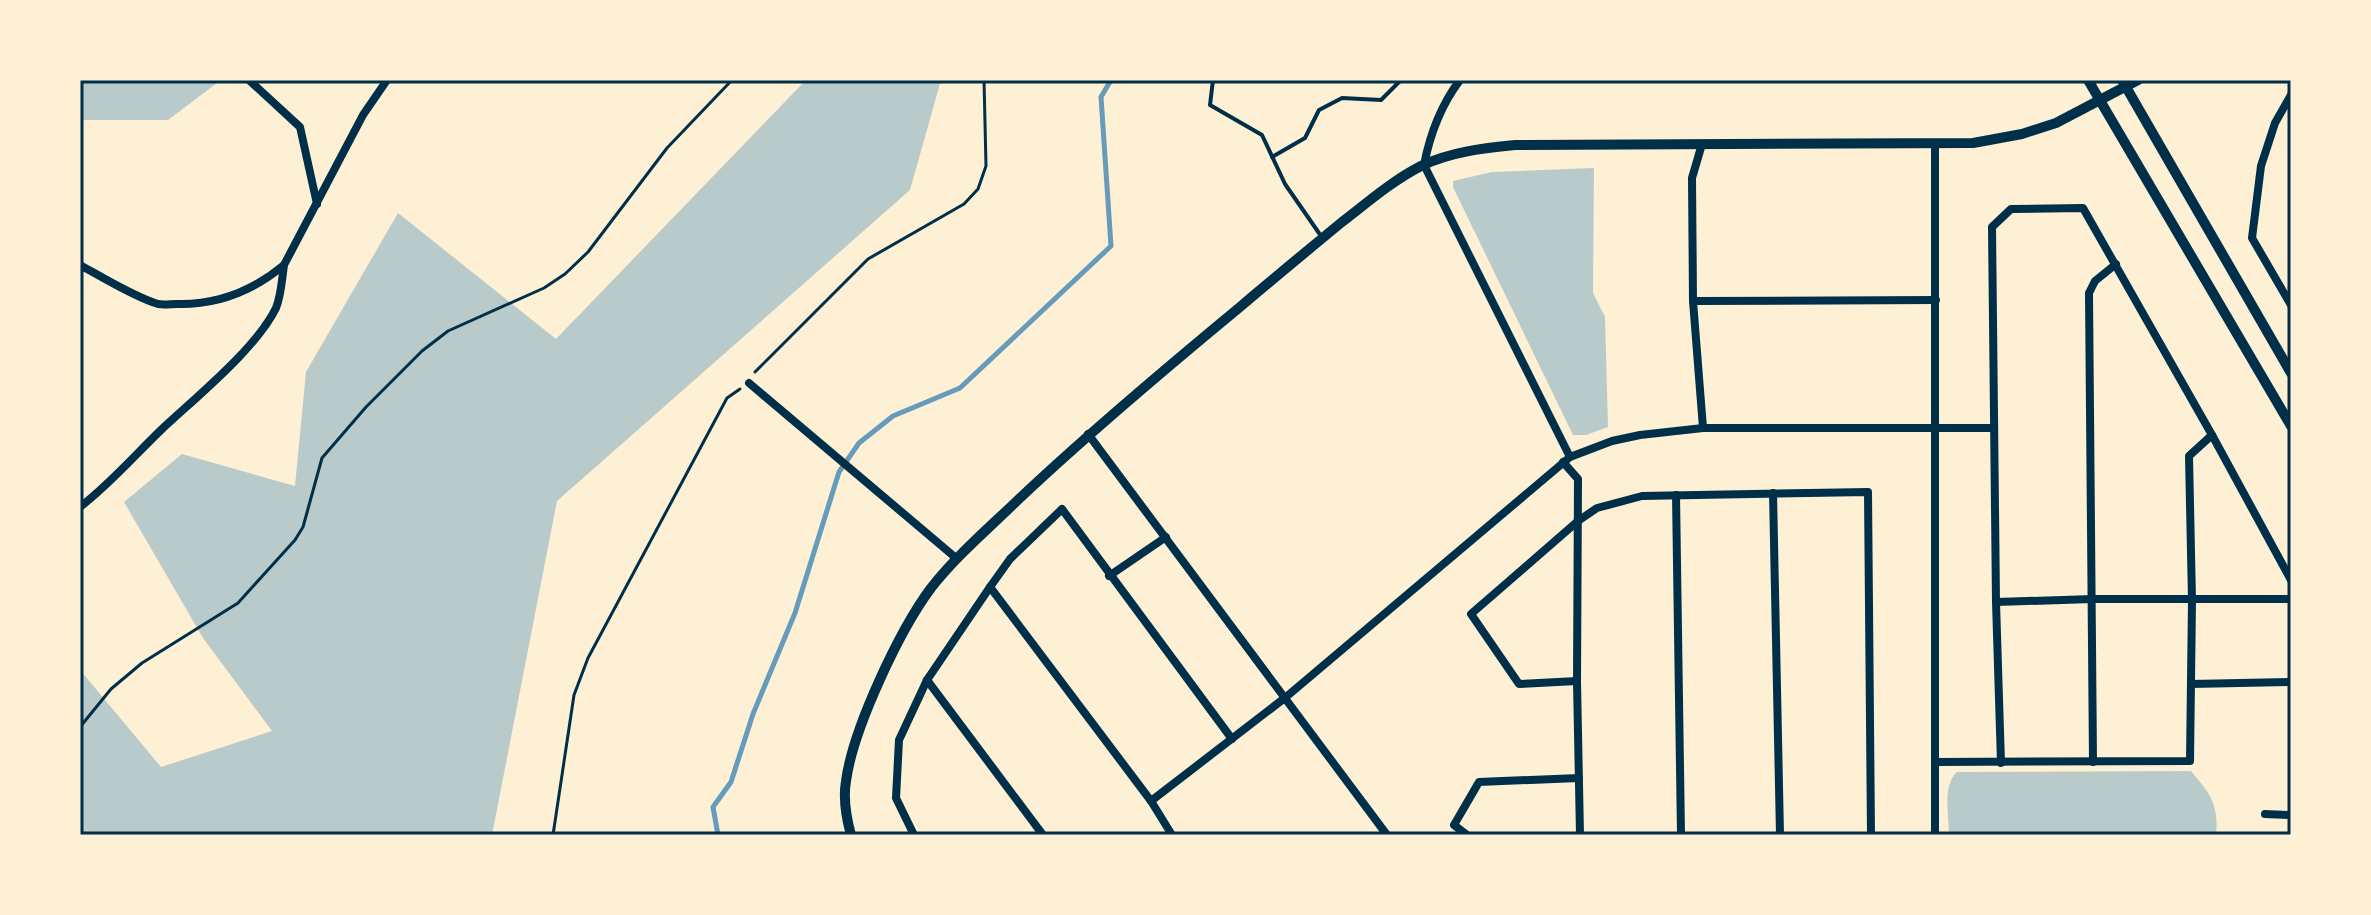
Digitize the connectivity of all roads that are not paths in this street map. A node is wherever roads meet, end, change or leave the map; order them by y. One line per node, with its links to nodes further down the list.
1 (249, 80): 15 (street)
2 (387, 80): 15 (street)
3 (1213, 80): 13 (lane)
4 (1401, 80): 13 (lane)
5 (1460, 80): 14 (street)
6 (2088, 80): 10 (street)
7 (2138, 80): 8 (street)
8 (2124, 83): 10 (street); 23 (street)
9 (2291, 95): 22 (street)
10 (2101, 99): 12 (street); 25 (street)
11 (1702, 144): 12 (street); 14 (street); 21 (street)
12 (1935, 144): 20 (street)
13 (1272, 157): 16 (lane)
14 (1424, 165): 16 (street); 31 (street)
15 (317, 204): 19 (street)
16 (1322, 238): 29 (street)
17 (2116, 264): 28 (street); 30 (street); 41 (street)
18 (80, 265): 19 (street)
19 (284, 265): 34 (street)
20 (1936, 300): 21 (street); 27 (street)
21 (1693, 301): 26 (street)
22 (2291, 305)
23 (2291, 373)
24 (749, 383): 37 (street)
25 (2291, 426)
26 (1703, 428): 27 (street); 31 (street)
27 (1936, 428): 28 (street); 51 (street)
28 (1994, 428): 44 (street)
29 (1088, 434): 36 (street); 37 (street)
30 (2212, 435): 39 (street); 43 (street)
31 (1567, 460): 35 (street); 49 (street)
32 (1773, 493): 33 (street); 66 (street); 67 (street)
33 (1676, 495): 35 (street); 65 (street)
34 (80, 507)
35 (1578, 521): 46 (street); 46 (street)
36 (1166, 537): 38 (street); 49 (street)
37 (956, 558): 58 (street)
38 (1109, 576): 40 (street); 50 (street)
39 (2291, 580)
40 (990, 587): 45 (street); 55 (street)
41 (2093, 599): 43 (street); 44 (street); 52 (street)
42 (2291, 599): 43 (street)
43 (2192, 600): 48 (street)
44 (1996, 602): 53 (street)
45 (927, 680): 59 (street); 60 (street)
46 (1577, 681): 54 (street)
47 (2291, 682): 48 (street)
48 (2191, 684): 52 (street)
49 (1286, 697): 50 (street); 62 (street)
50 (1232, 739): 55 (street)
51 (1935, 762): 53 (street); 68 (street)
52 (2093, 762): 53 (street)
53 (2001, 763)
54 (1579, 778): 63 (street); 64 (street)
55 (1151, 801): 61 (street)
56 (2265, 814): 57 (street)
57 (2291, 815)
58 (851, 835)
59 (914, 835)
60 (1043, 835)
61 (1172, 835)
62 (1387, 835)
63 (1467, 835)
64 (1580, 835)
65 (1681, 835)
66 (1780, 835)
67 (1871, 835)
68 (1935, 835)

